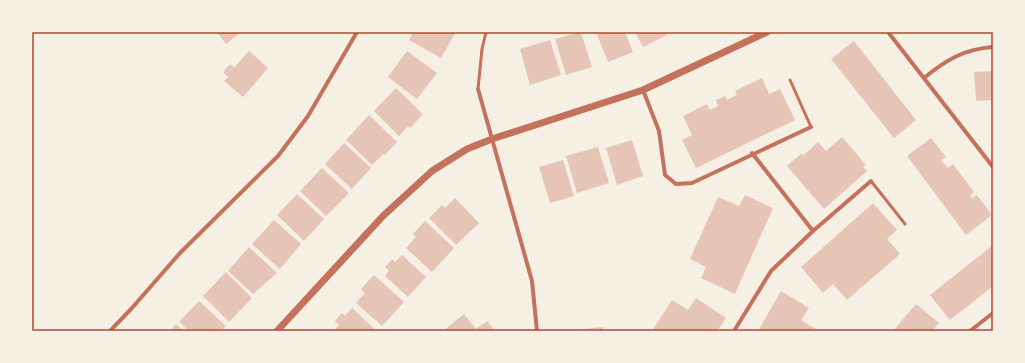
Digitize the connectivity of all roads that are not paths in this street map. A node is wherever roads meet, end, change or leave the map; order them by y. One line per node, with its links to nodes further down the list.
1 (357, 32): 18 (street)
2 (486, 32): 8 (lane)
3 (767, 32): 9 (street)
4 (888, 32): 6 (street)
5 (993, 47): 6 (street)
6 (924, 78): 13 (street)
7 (790, 80): 10 (lane)
8 (478, 89): 11 (street)
9 (643, 90): 11 (street); 12 (street)
10 (811, 127): 12 (street)
11 (492, 139): 19 (street); 20 (street)
12 (752, 153): 16 (street)
13 (993, 167)
14 (871, 181): 15 (lane); 16 (street)
15 (905, 224)
16 (813, 231): 21 (street)
17 (993, 313): 22 (street)
18 (110, 331)
19 (277, 331)
20 (537, 331)
21 (734, 331)
22 (970, 331)

